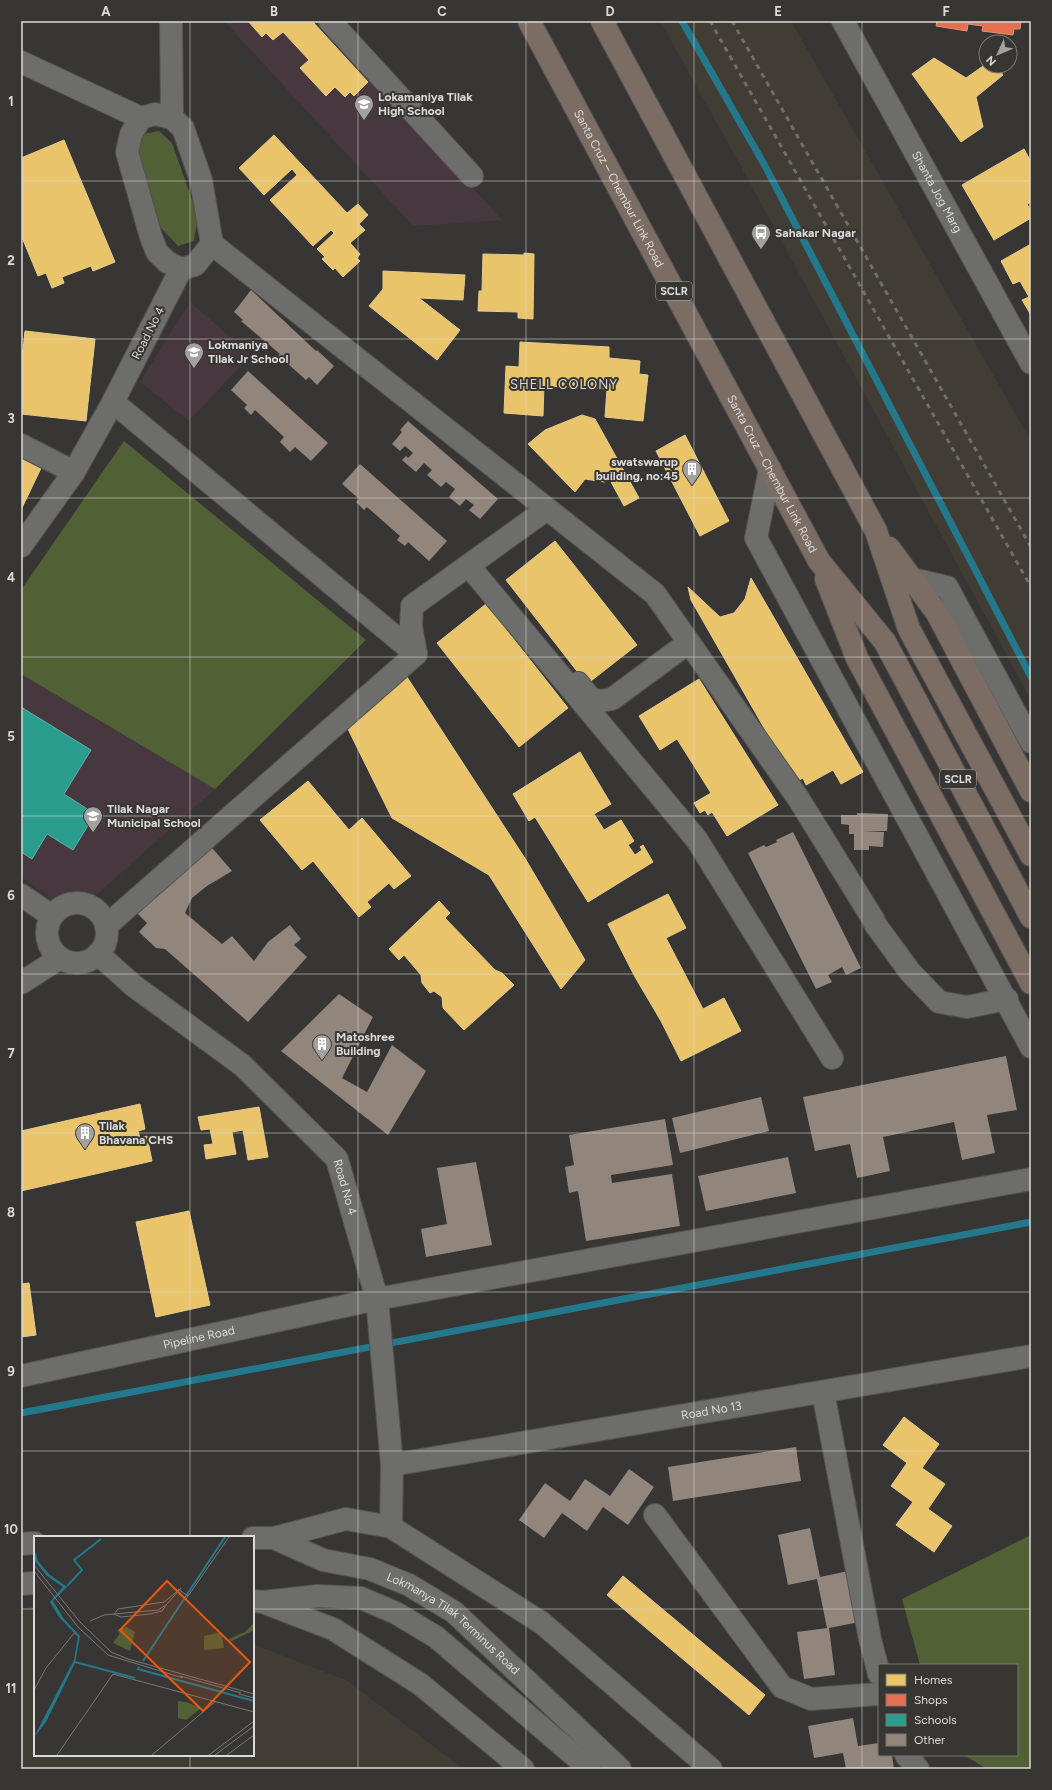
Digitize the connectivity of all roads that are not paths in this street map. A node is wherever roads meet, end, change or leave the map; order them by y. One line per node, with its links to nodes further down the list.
1 (171, 21): 8 (street)
2 (330, 21): 9 (street)
3 (529, 21): 15 (highway, Santa Cruz – Chembur Link Road / SCLR)
4 (602, 21): 18 (highway, SCLR)
5 (843, 21): 12 (street, Shanta Jog Marg)
6 (21, 62): 7 (street)
7 (141, 118): 8 (street); 11 (street)
8 (172, 118): 10 (street)
9 (472, 176)
10 (212, 244): 11 (street); 17 (street)
11 (181, 269): 13 (street, Road No 4)
12 (1031, 363)
13 (113, 402): 16 (street, Road No 4); 24 (street)
14 (21, 445): 16 (street)
15 (770, 469): 20 (highway, Santa Cruz – Chembur Link Road / SCLR); 36 (street)
16 (74, 472): 19 (street, Road No 4)
17 (547, 509): 21 (street); 23 (street)
18 (876, 531): 22 (highway); 27 (highway, SCLR)
19 (21, 546)
20 (819, 561): 30 (highway, Santa Cruz – Chembur Link Road / SCLR); 35 (highway)
21 (472, 563): 23 (street); 24 (street); 38 (street)
22 (912, 579): 25 (street); 26 (highway)
23 (688, 643): 36 (street)
24 (416, 654): 31 (street)
25 (1031, 742)
26 (1031, 791)
27 (1031, 855)
28 (21, 895): 29 (street)
29 (52, 916): 31 (street); 33 (street)
30 (1031, 917)
31 (106, 926): 32 (street)
32 (98, 954): 33 (street); 40 (street, Road No 4)
33 (60, 958): 34 (street)
34 (21, 983)
35 (1031, 983)
36 (1006, 999): 37 (street)
37 (1031, 1047)
38 (832, 1058)
39 (1031, 1179): 40 (street, Pipeline Road)
40 (377, 1306): 42 (street, Pipeline Road); 44 (street, Road No 4)
41 (1031, 1356): 43 (street, Road No 13)
42 (21, 1376)
43 (823, 1392): 44 (street, Road No 13); 53 (street)
44 (392, 1465): 46 (street, Road No 4)
45 (655, 1516): 54 (street)
46 (391, 1527): 47 (street); 59 (street)
47 (263, 1538): 58 (street, Lokmanya Tilak Terminus Road)
48 (34, 1543): 49 (street)
49 (21, 1544)
50 (21, 1584): 51 (street)
51 (34, 1584)
52 (258, 1601): 56 (street); 57 (street, Lokmanya Tilak Terminus Road)
53 (878, 1670)
54 (878, 1694)
55 (907, 1756): 60 (street)
56 (523, 1769)
57 (590, 1769)
58 (620, 1769)
59 (711, 1769)
60 (918, 1769)

